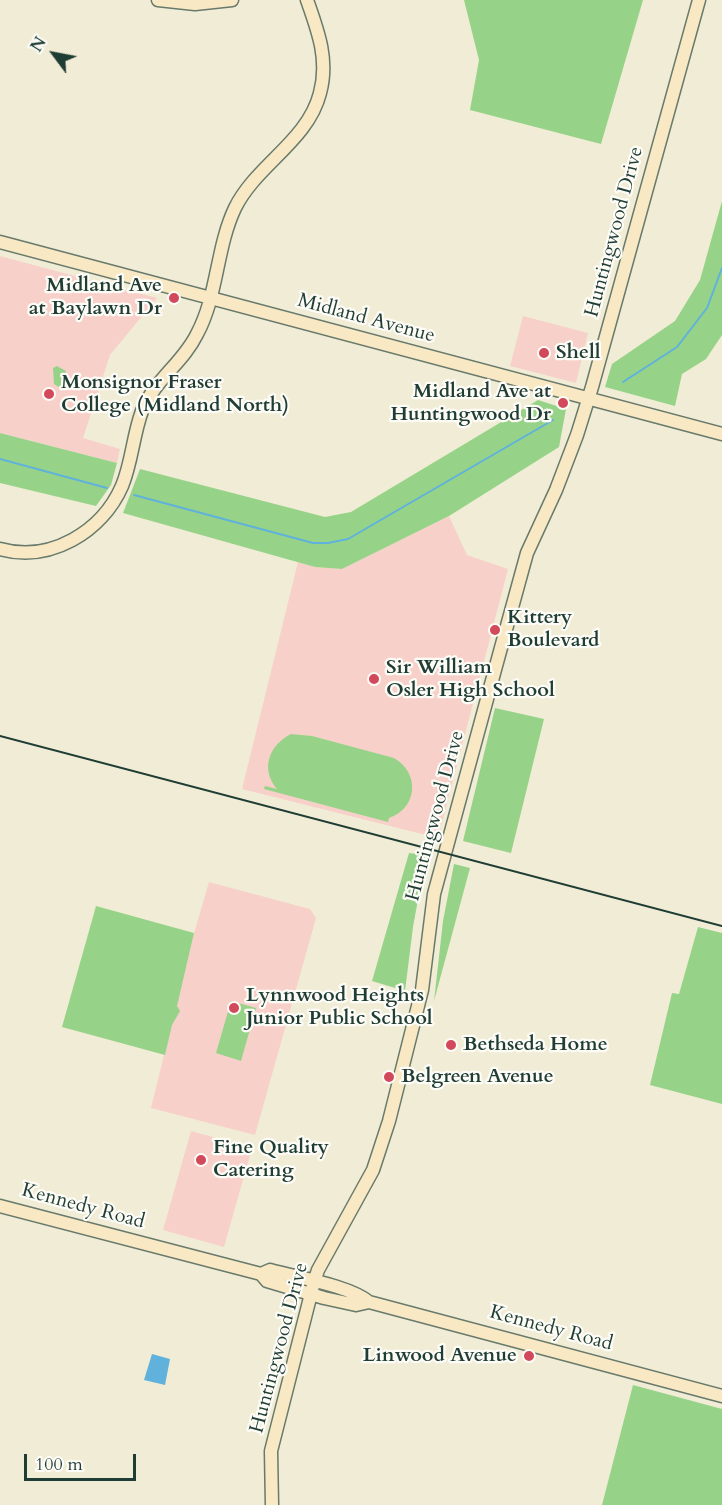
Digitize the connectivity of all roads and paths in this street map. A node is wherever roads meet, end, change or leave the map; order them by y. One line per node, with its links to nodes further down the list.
1 (158, 0): 2 (street)
2 (232, 0)
3 (307, 0): 6 (street)
4 (699, 0): 7 (street, Huntingwood Drive)
5 (0, 242): 6 (street, Midland Avenue)
6 (210, 298): 7 (street, Midland Avenue); 9 (street)
7 (588, 399): 8 (street, Midland Avenue); 12 (street, Huntingwood Drive)
8 (722, 434)
9 (0, 549)
10 (0, 1206): 11 (street, Kennedy Road)
11 (261, 1274): 12 (street, Kennedy Road); 13 (street, Kennedy Road)
12 (314, 1282): 13 (street, Huntingwood Drive); 14 (street, Kennedy Road)
13 (311, 1294): 14 (street, Kennedy Road); 16 (street, Huntingwood Drive)
14 (369, 1302): 15 (street, Kennedy Road)
15 (722, 1396)
16 (272, 1505)

